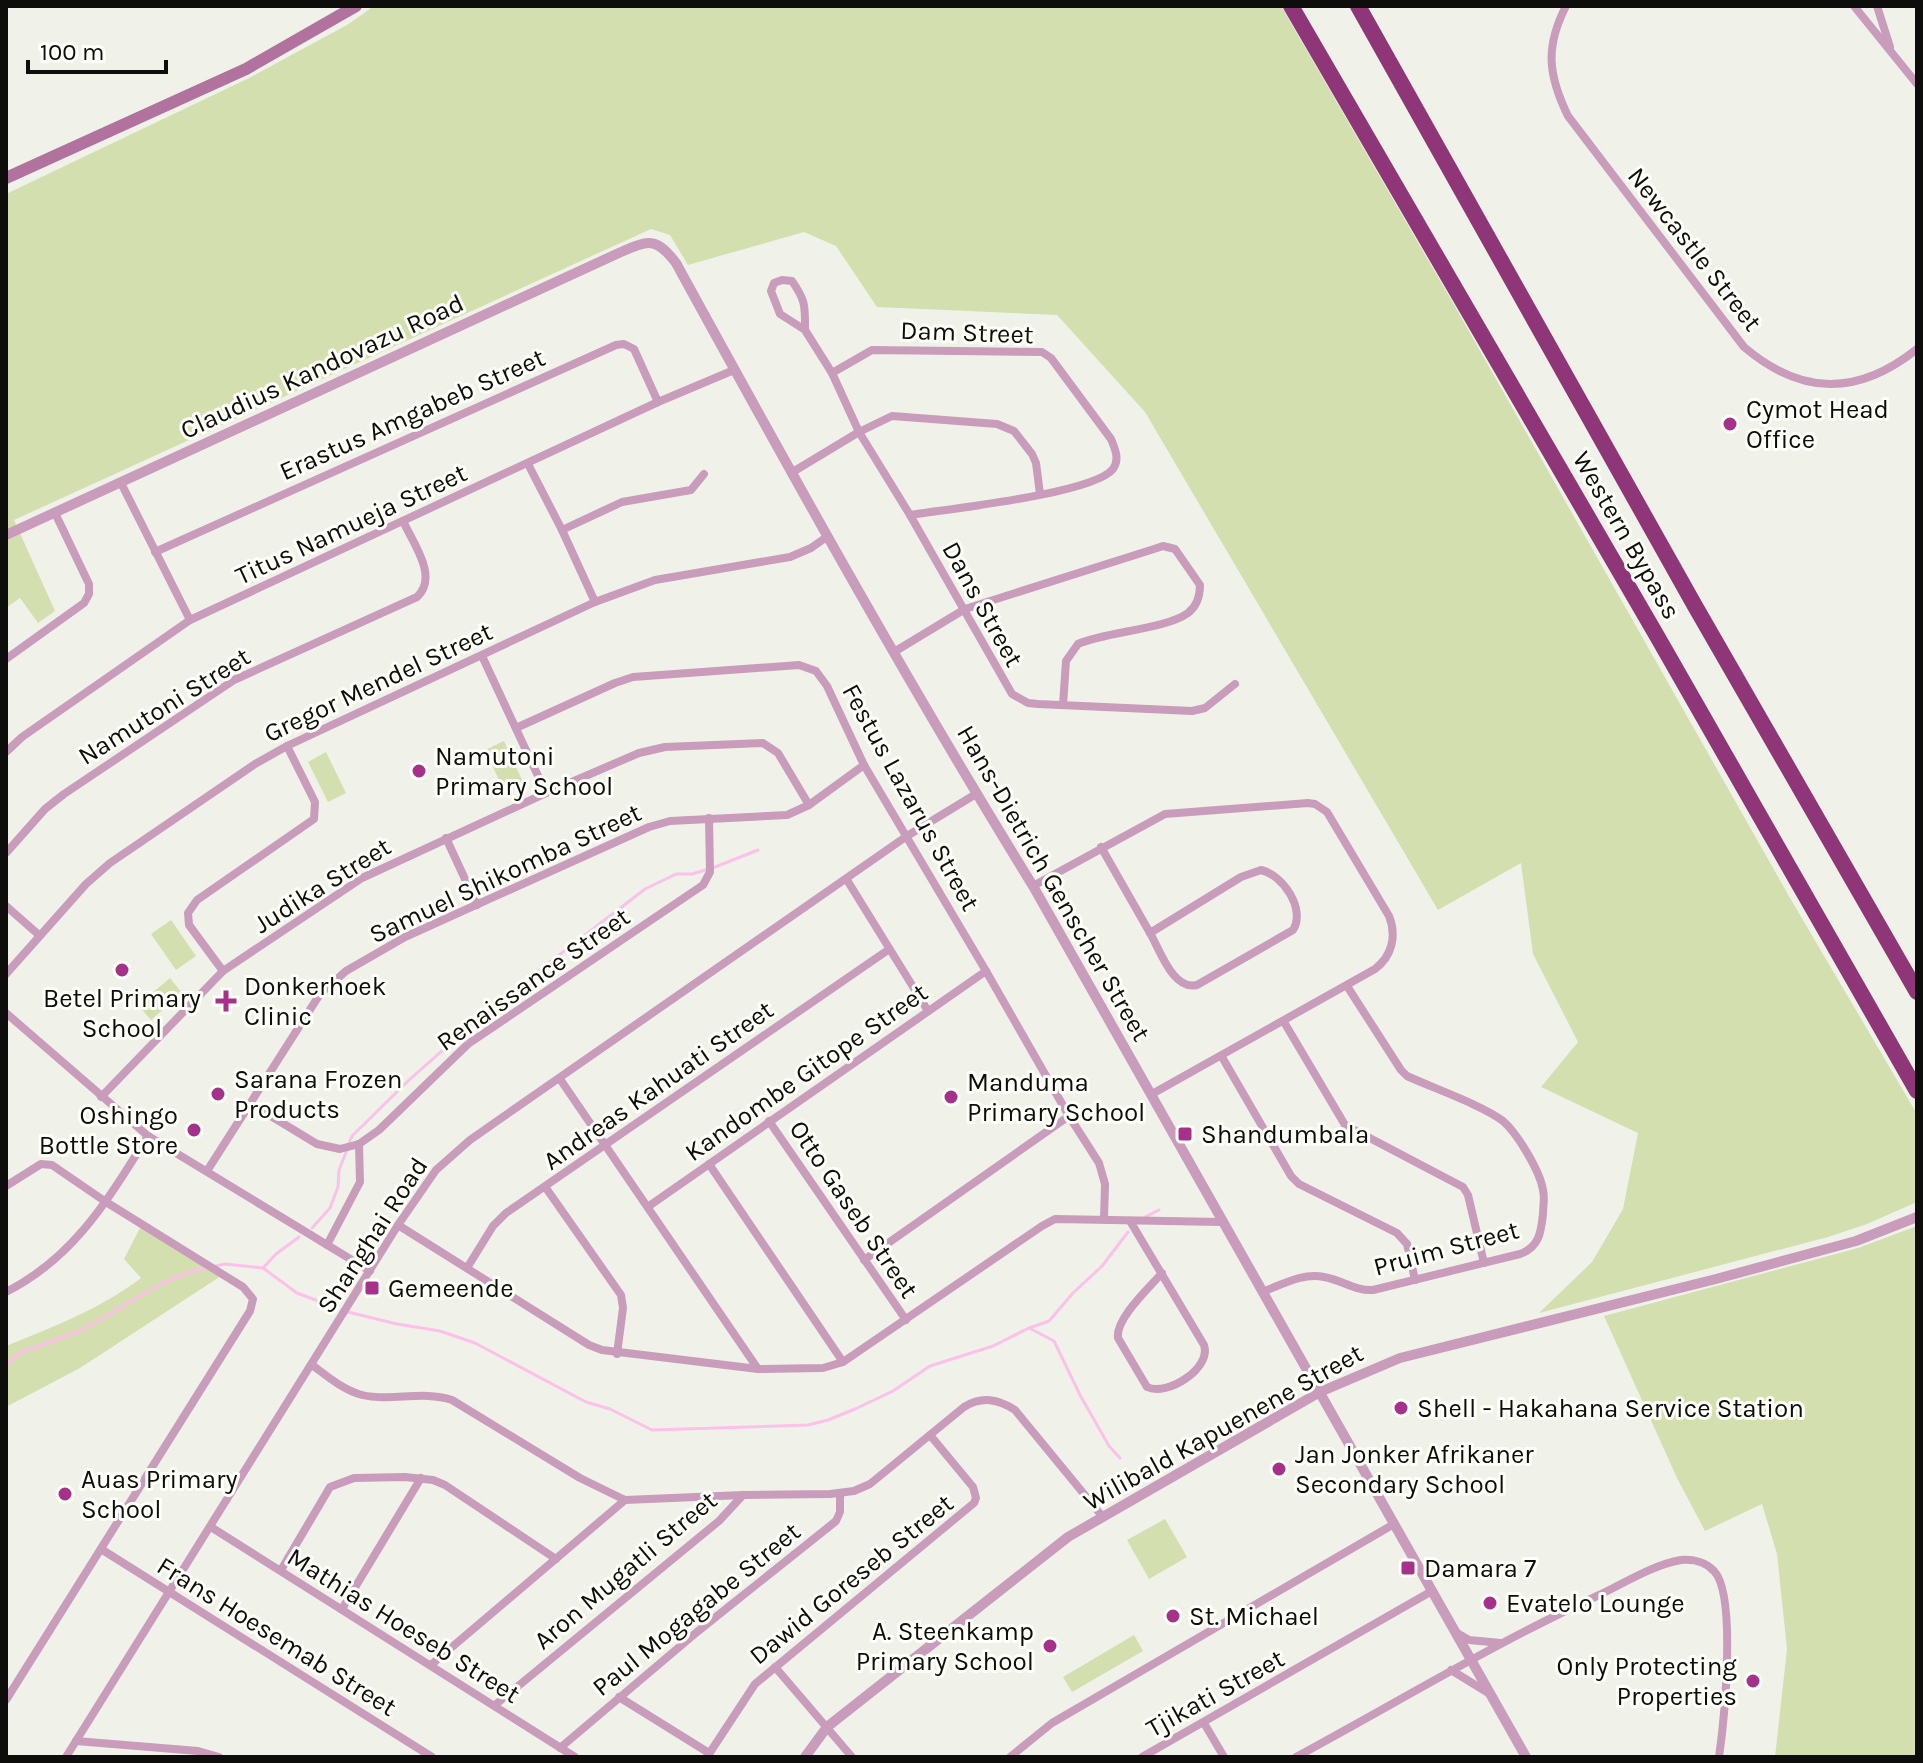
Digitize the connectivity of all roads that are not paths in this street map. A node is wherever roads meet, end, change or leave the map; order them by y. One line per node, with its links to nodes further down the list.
1 (356, 6): 9 (main road)
2 (1291, 6): 66 (highway, Western Bypass)
3 (1358, 6): 60 (highway, Western Bypass)
4 (1566, 6): 12 (street, Newcastle Street)
5 (1854, 6): 7 (street)
6 (1877, 6): 7 (street)
7 (1893, 55): 8 (street)
8 (1917, 84)
9 (6, 178)
10 (658, 244): 13 (street, Hans-Dietrich Genscher Street); 20 (street, Claudius Kandovazu Road)
11 (805, 330): 11 (street, Dans Street); 14 (street, Dans Street)
12 (1917, 349)
13 (734, 370): 15 (street, Titus Namueja Street); 18 (street, Hans-Dietrich Genscher Street)
14 (832, 373): 16 (street, Dans Street); 21 (street, Dam Street)
15 (658, 402): 17 (street, Titus Namueja Street); 28 (street, Erastus Amgabeb Street)
16 (859, 432): 18 (street); 21 (street); 23 (street, Dans Street)
17 (528, 464): 24 (street, Titus Namueja Street); 25 (street)
18 (791, 473): 27 (street, Hans-Dietrich Genscher Street)
19 (704, 474): 25 (street)
20 (121, 483): 22 (street, Claudius Kandovazu Road); 28 (street)
21 (1040, 494): 23 (street, Dam Street)
22 (55, 513): 26 (street, Claudius Kandovazu Road); 34 (street)
23 (910, 515): 30 (street, Dans Street)
24 (403, 521): 31 (street, Titus Namueja Street); 48 (street, Namutoni Street)
25 (562, 530): 29 (street)
26 (6, 535)
27 (828, 536): 29 (street, Gregor Mendel Street); 32 (street, Hans-Dietrich Genscher Street)
28 (155, 552): 31 (street)
29 (595, 602): 33 (street, Gregor Mendel Street)
30 (965, 609): 32 (street); 36 (street, Dans Street); 36 (street)
31 (190, 620): 39 (street, Titus Namueja Street)
32 (894, 652): 42 (street, Hans-Dietrich Genscher Street)
33 (482, 656): 37 (street); 38 (street, Gregor Mendel Street)
34 (6, 659)
35 (1235, 684): 36 (street, Dans Street)
36 (1063, 705)
37 (516, 728): 40 (street, Festus Lazarus Street); 41 (street)
38 (287, 746): 54 (street, Gregor Mendel Street); 56 (street)
39 (6, 752)
40 (864, 765): 43 (street, Samuel Shikomba Street); 45 (street, Festus Lazarus Street)
41 (546, 793): 43 (street, Judika Street); 46 (street, Judika Street)
42 (976, 794): 45 (street, Shanghai Road); 50 (street, Hans-Dietrich Genscher Street)
43 (809, 805): 44 (street, Samuel Shikomba Street)
44 (709, 818): 51 (street, Samuel Shikomba Street); 73 (street, Renaissance Street)
45 (907, 836): 49 (street, Shanghai Road); 57 (street, Festus Lazarus Street)
46 (446, 838): 51 (street); 56 (street, Judika Street)
47 (1101, 847): 50 (street); 53 (street); 59 (street)
48 (6, 853)
49 (847, 880): 55 (street); 65 (street, Shanghai Road)
50 (1033, 886): 67 (street, Hans-Dietrich Genscher Street)
51 (477, 905): 69 (street, Samuel Shikomba Street)
52 (6, 906): 54 (street)
53 (1150, 933): 53 (street)
54 (39, 935): 58 (street, Gregor Mendel Street)
55 (888, 950): 61 (street); 74 (street, Andreas Kahuati Street)
56 (223, 971): 68 (street, Judika Street)
57 (986, 971): 61 (street, Kandombe Gitope Street); 70 (street, Festus Lazarus Street)
58 (6, 974)
59 (1347, 986): 63 (street); 88 (street, Pruim Street)
60 (1917, 992)
61 (928, 1011): 71 (street, Kandombe Gitope Street)
62 (6, 1013): 68 (street)
63 (1284, 1022): 64 (street); 88 (street)
64 (1222, 1057): 67 (street); 92 (street)
65 (560, 1079): 74 (street); 85 (street, Shanghai Road)
66 (1917, 1091)
67 (1152, 1094): 84 (street, Hans-Dietrich Genscher Street)
68 (101, 1097): 72 (street)
69 (251, 1104): 73 (street); 76 (street, Samuel Shikomba Street)
70 (1069, 1116): 82 (street, Festus Lazarus Street); 87 (street)
71 (769, 1121): 75 (street, Kandombe Gitope Street); 87 (street, Otto Gaseb Street)
72 (148, 1136): 76 (street); 79 (street)
73 (359, 1144): 86 (street)
74 (605, 1144): 78 (street, Andreas Kahuati Street); 80 (street)
75 (709, 1164): 80 (street, Kandombe Gitope Street); 97 (street)
76 (207, 1171): 86 (street)
77 (6, 1186): 79 (street)
78 (546, 1188): 89 (street, Andreas Kahuati Street); 96 (street)
79 (106, 1202): 93 (street); 109 (street)
80 (649, 1206): 99 (street)
81 (1917, 1217): 100 (street, Wilibald Kapuenene Street)
82 (1104, 1219): 83 (street); 95 (street)
83 (1130, 1221): 84 (street); 91 (street)
84 (1222, 1222): 94 (street, Hans-Dietrich Genscher Street)
85 (398, 1225): 89 (street); 90 (street, Shanghai Road)
86 (327, 1245): 90 (street)
87 (864, 1260): 95 (street, Otto Gaseb Street)
88 (1484, 1263): 92 (street, Pruim Street)
89 (467, 1268): 96 (street)
90 (370, 1271): 98 (street, Shanghai Road)
91 (1162, 1273): 91 (street)
92 (1415, 1280): 94 (street, Pruim Street)
93 (6, 1292)
94 (1262, 1292): 100 (street, Hans-Dietrich Genscher Street)
95 (906, 1320): 97 (street)
96 (617, 1354): 99 (street)
97 (843, 1362): 99 (street)
98 (312, 1365): 105 (street); 108 (street, Shanghai Road)
99 (758, 1369)
100 (1320, 1392): 106 (street, Wilibald Kapuenene Street); 107 (street, Hans-Dietrich Genscher Street)
101 (930, 1435): 103 (street); 106 (street); 119 (street, Dawid Goreseb Street)
102 (421, 1478): 110 (street); 111 (street); 114 (street)
103 (840, 1493): 104 (street); 122 (street, Paul Mogagabe Street)
104 (743, 1495): 105 (street); 124 (street, Aron Mugatli Street)
105 (625, 1500): 110 (street)
106 (1102, 1516): 126 (street, Wilibald Kapuenene Street)
107 (1394, 1524): 113 (street, Hans-Dietrich Genscher Street); 136 (street)
108 (211, 1527): 111 (street, Mathias Hoeseb Street); 112 (street, Shanghai Road)
109 (101, 1549): 112 (street, Frans Hoesemab Street); 123 (street)
110 (556, 1559): 118 (street)
111 (281, 1570): 114 (street, Mathias Hoeseb Street)
112 (168, 1591): 127 (street, Shanghai Road); 132 (street, Frans Hoesemab Street)
113 (1432, 1591): 115 (street, Hans-Dietrich Genscher Street); 125 (street, Tjikati Street)
114 (342, 1609): 118 (street, Mathias Hoeseb Street)
115 (1456, 1633): 116 (street); 117 (street, Hans-Dietrich Genscher Street)
116 (1502, 1643): 117 (street); 141 (street)
117 (1470, 1659): 120 (street); 121 (street, Hans-Dietrich Genscher Street)
118 (432, 1664): 124 (street, Mathias Hoeseb Street)
119 (775, 1667): 126 (street); 129 (street, Dawid Goreseb Street)
120 (1451, 1670): 121 (street); 139 (street)
121 (1490, 1694): 140 (street, Hans-Dietrich Genscher Street)
122 (619, 1697): 128 (street, Paul Mogagabe Street); 129 (street)
123 (6, 1700)
124 (495, 1705): 128 (street, Mathias Hoeseb Street)
125 (1204, 1723): 137 (street, Tjikati Street); 138 (street)
126 (827, 1727): 134 (street, Wilibald Kapuenene Street); 135 (street)
127 (76, 1741): 130 (street, Shanghai Road); 131 (street)
128 (560, 1748): 133 (street, Mathias Hoeseb Street)
129 (708, 1755)
130 (66, 1757)
131 (219, 1757)
132 (432, 1757)
133 (575, 1757)
134 (805, 1757)
135 (852, 1757)
136 (1010, 1757)
137 (1142, 1757)
138 (1224, 1757)
139 (1296, 1757)
140 (1526, 1757)
141 (1719, 1757)

